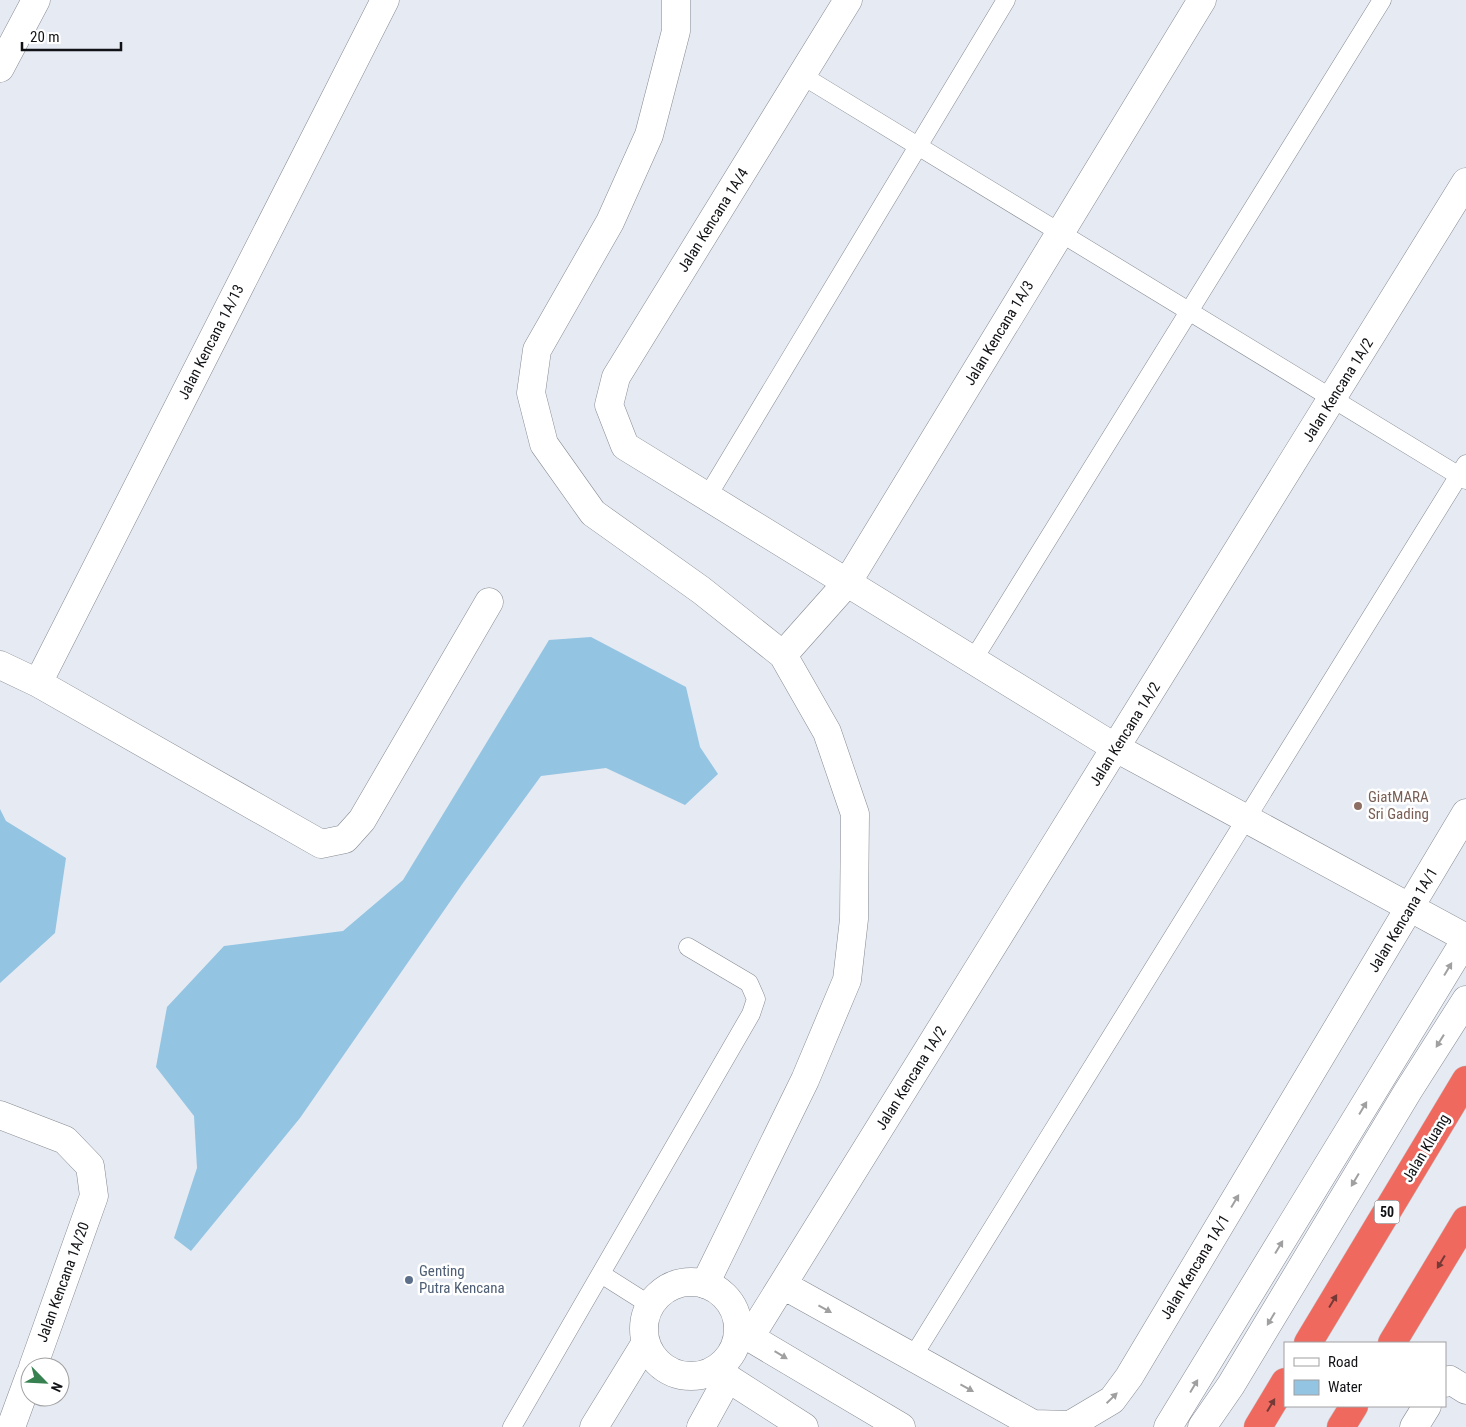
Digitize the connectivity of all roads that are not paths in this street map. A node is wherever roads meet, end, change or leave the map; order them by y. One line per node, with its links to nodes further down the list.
1 (36, 0): 8 (street)
2 (384, 0): 22 (street, Jalan Kencana 1A/13)
3 (676, 0): 19 (street)
4 (848, 0): 9 (street, Jalan Kencana 1A/4)
5 (1006, 0): 10 (lane)
6 (1202, 0): 12 (street, Jalan Kencana 1A/3)
7 (1382, 0): 13 (lane)
8 (0, 68)
9 (803, 76): 10 (lane); 16 (street, Jalan Kencana 1A/4)
10 (918, 146): 12 (lane); 16 (lane)
11 (1466, 182): 14 (street, Jalan Kencana 1A/2)
12 (1060, 232): 13 (lane); 17 (street, Jalan Kencana 1A/3)
13 (1189, 311): 14 (lane); 20 (lane)
14 (1332, 398): 15 (lane); 23 (street, Jalan Kencana 1A/2)
15 (1464, 473): 25 (lane)
16 (707, 497): 17 (street)
17 (847, 583): 19 (street, Jalan Kencana 1A/3); 20 (street)
18 (490, 602): 22 (street)
19 (783, 655): 34 (street)
20 (973, 660): 23 (street)
21 (0, 665): 22 (street)
22 (38, 683)
23 (1116, 748): 25 (street); 35 (street, Jalan Kencana 1A/2)
24 (1466, 813): 26 (street, Jalan Kencana 1A/1)
25 (1246, 820): 26 (street); 42 (lane)
26 (1409, 908): 27 (street); 42 (street, Jalan Kencana 1A/1, one-way to 26)
27 (1466, 939): 56 (street, one-way to 27)
28 (688, 947): 33 (lane)
29 (1466, 1000): 57 (street, one-way to 57)
30 (1466, 1080): 38 (highway, Jalan Kluang / 50, one-way to 30)
31 (0, 1115): 41 (street, Jalan Kencana 1A/20)
32 (1466, 1220): 39 (highway, one-way to 39)
33 (601, 1274): 36 (lane); 51 (lane)
34 (705, 1284): 36 (street); 37 (street)
35 (783, 1285): 37 (street, Jalan Kencana 1A/2); 42 (street, Jalan Kencana 1A/1, one-way to 42)
36 (650, 1305): 40 (street)
37 (744, 1334): 43 (street); 55 (street, one-way to 55)
38 (1309, 1342)
39 (1393, 1342)
40 (646, 1344): 43 (street); 52 (street)
41 (37, 1357)
42 (912, 1358)
43 (721, 1374): 53 (street); 54 (street)
44 (1446, 1382): 46 (street)
45 (1284, 1384): 58 (highway, one-way to 45)
46 (1466, 1390)
47 (20, 1402): 50 (street)
48 (1353, 1407): 59 (highway)
49 (1425, 1407): 60 (street)
50 (11, 1427)
51 (512, 1427)
52 (594, 1427)
53 (701, 1427)
54 (804, 1427)
55 (902, 1427)
56 (1168, 1427)
57 (1202, 1427)
58 (1258, 1427)
59 (1341, 1427)
60 (1414, 1427)

